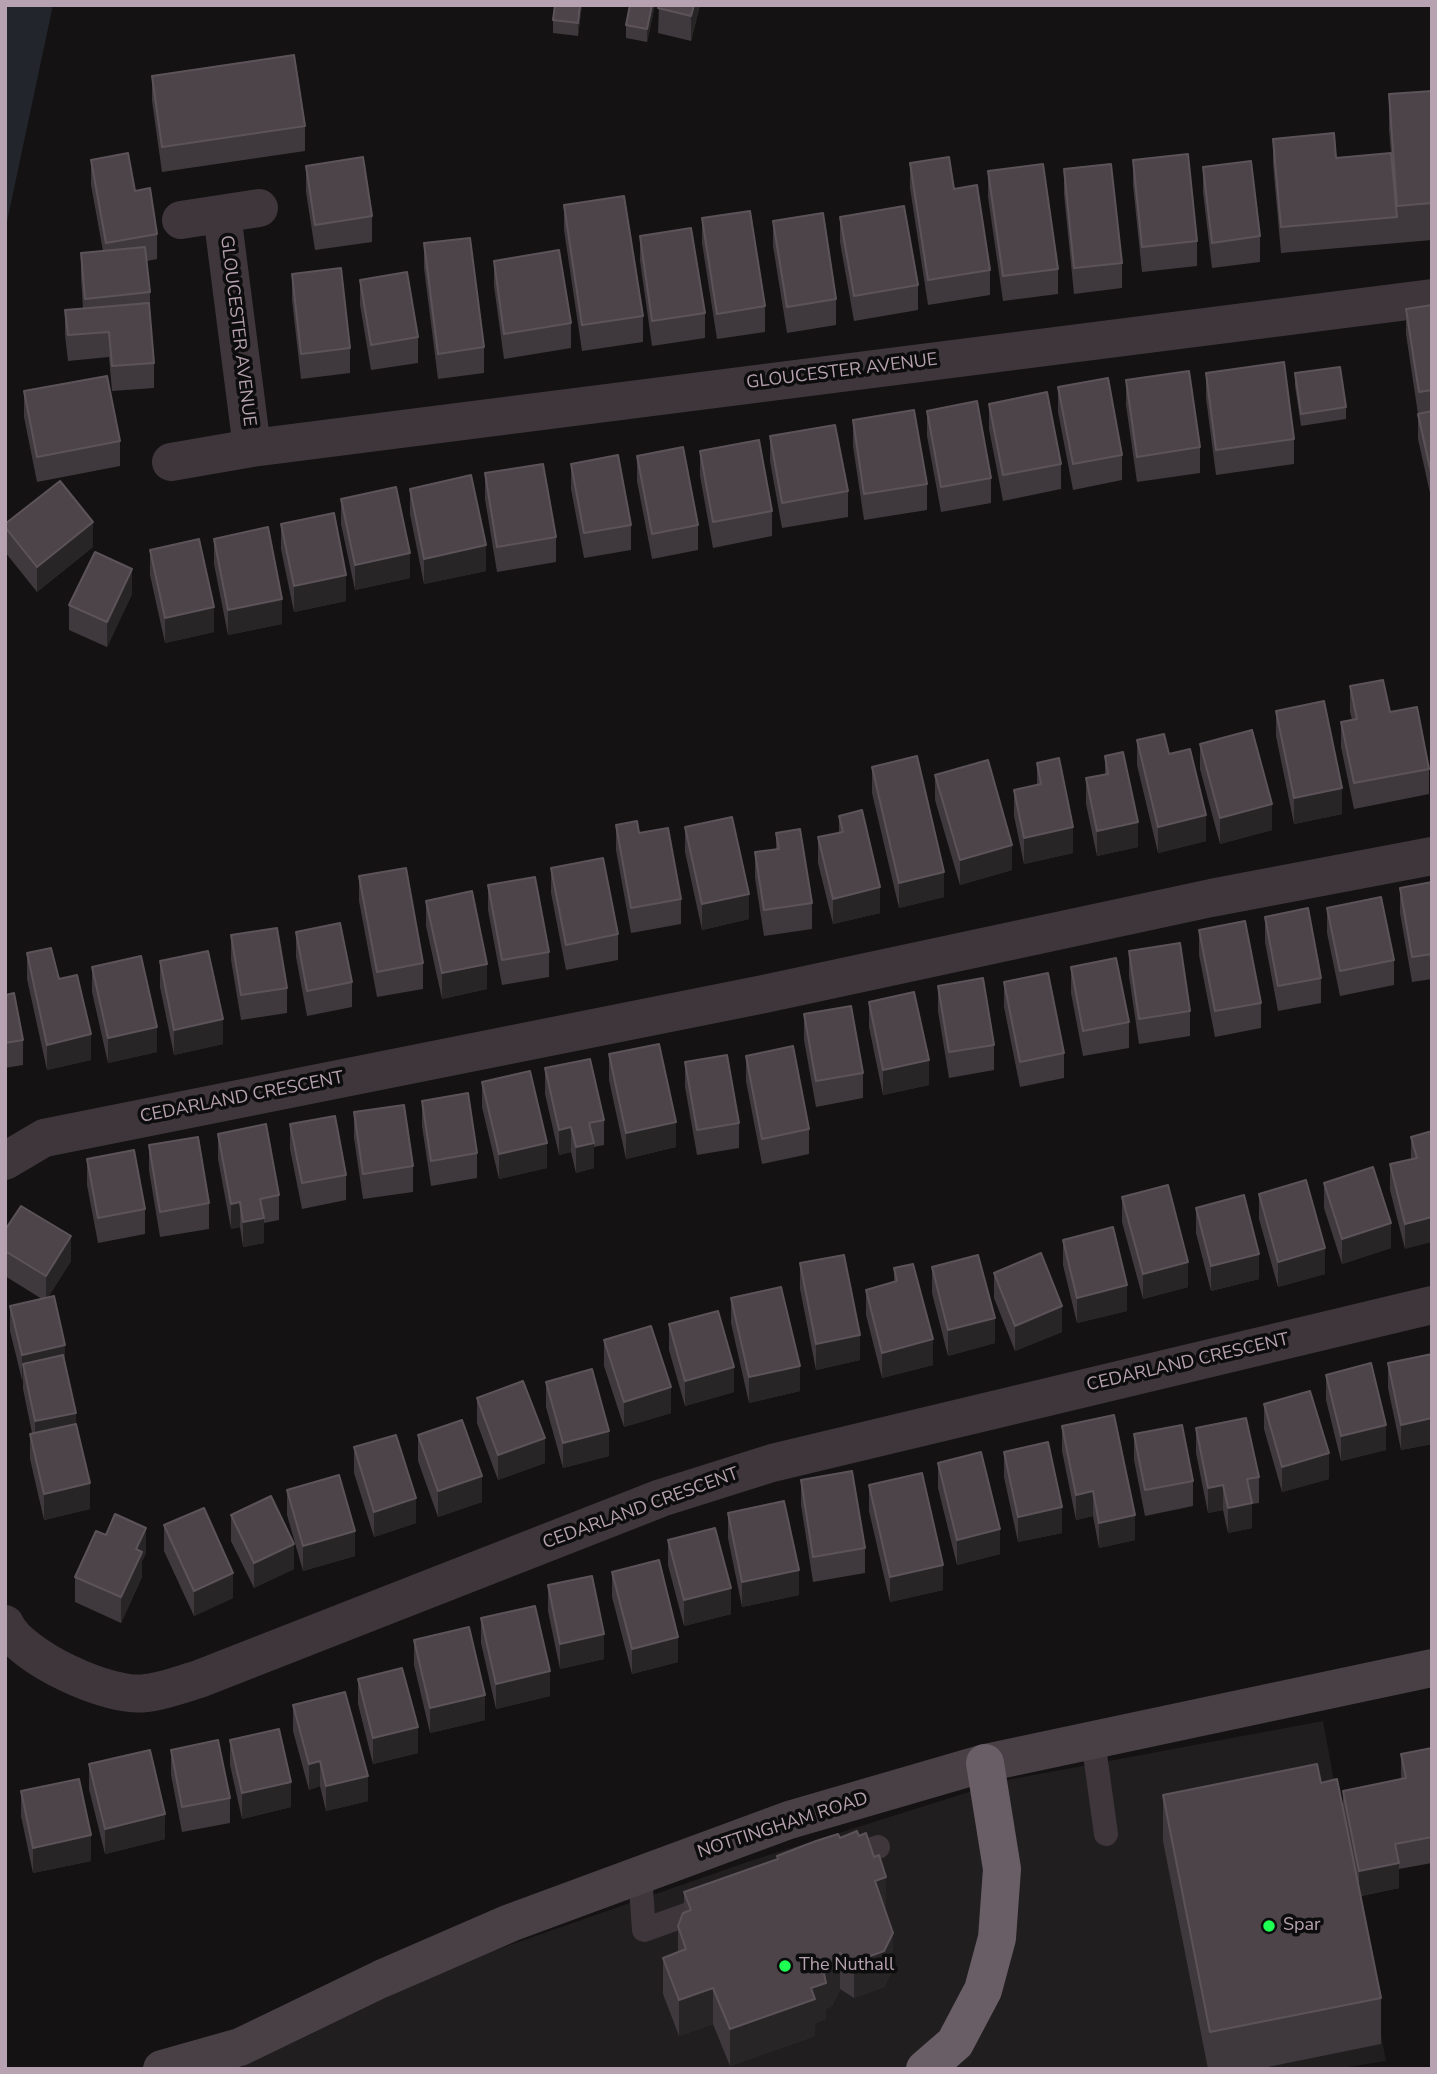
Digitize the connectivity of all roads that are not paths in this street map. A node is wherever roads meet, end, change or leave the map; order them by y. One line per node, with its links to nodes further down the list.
1 (259, 208): 2 (street, GLOUCESTER AVENUE)
2 (222, 214): 3 (street, GLOUCESTER AVENUE); 5 (street, GLOUCESTER AVENUE)
3 (181, 220)
4 (1432, 298): 5 (street, GLOUCESTER AVENUE)
5 (252, 447): 6 (street, GLOUCESTER AVENUE)
6 (171, 462)
7 (1432, 856): 8 (street, CEDARLAND CRESCENT)
8 (5, 1161)
9 (1432, 1305): 10 (street, CEDARLAND CRESCENT)
10 (5, 1624)
11 (1432, 1668): 12 (street, NOTTINGHAM ROAD)
12 (1093, 1740): 13 (street, NOTTINGHAM ROAD); 14 (lane)
13 (985, 1763): 17 (street, NOTTINGHAM ROAD); 19 (highway)
14 (1106, 1834)
15 (878, 1847): 16 (lane)
16 (813, 1870)
17 (640, 1875): 18 (lane); 20 (street, NOTTINGHAM ROAD)
18 (735, 1898)
19 (957, 2056): 21 (highway)
20 (162, 2069)
21 (925, 2069)

